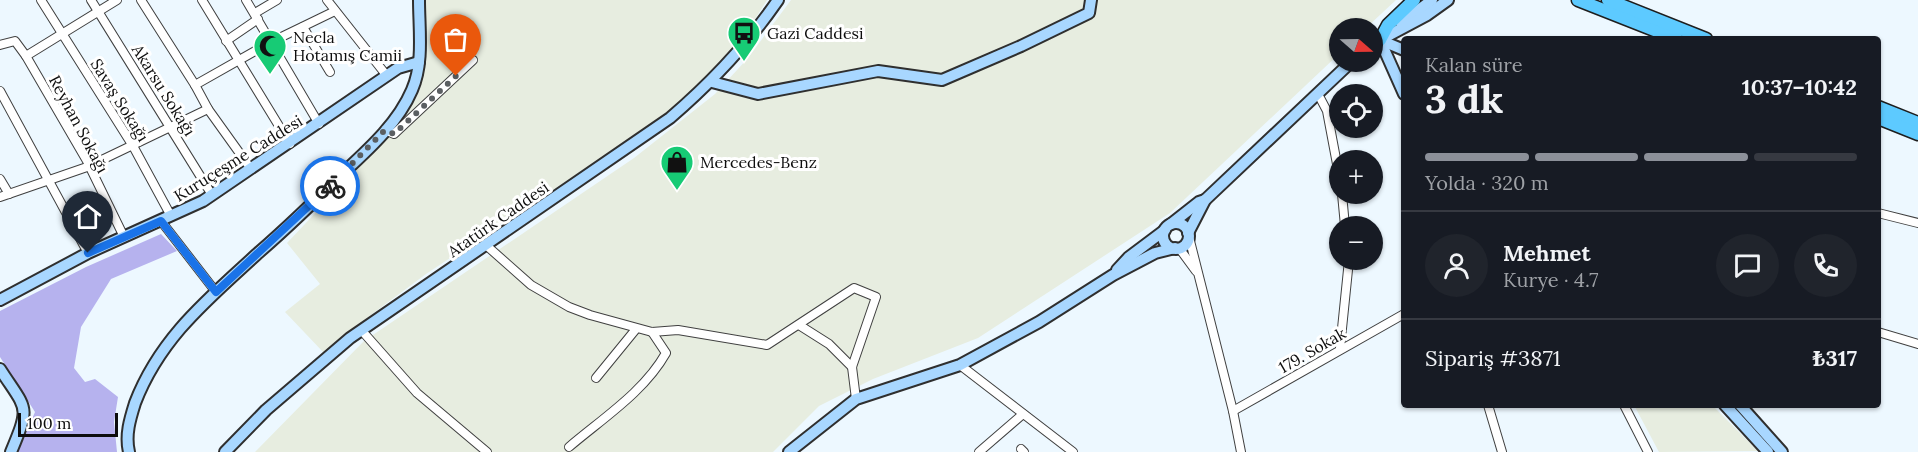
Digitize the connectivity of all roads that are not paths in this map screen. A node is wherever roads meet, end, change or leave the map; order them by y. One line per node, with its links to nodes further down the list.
1 (41, 0): 21 (street, Savaş Sokağı)
2 (91, 0): 17 (street, Akarsu Sokağı)
3 (117, 0): 17 (street)
4 (141, 0): 40 (street)
5 (202, 0): 26 (street)
6 (246, 0): 18 (street)
7 (277, 0): 18 (street)
8 (419, 0): 35 (main road)
9 (778, 0): 39 (main road, Atatürk Caddesi)
10 (1092, 0): 39 (main road)
11 (1414, 0): 20 (main road)
12 (1432, 0): 24 (main road)
13 (1448, 0): 25 (main road)
14 (1578, 0): 22 (main road)
15 (1608, 0): 23 (main road)
16 (332, 4): 19 (street); 38 (street)
17 (98, 11): 21 (street); 49 (street, Akarsu Sokağı)
18 (256, 16): 26 (street); 27 (street)
19 (303, 27): 27 (street); 36 (street)
20 (1383, 32)
21 (62, 33): 31 (street); 53 (street, Savaş Sokağı)
22 (1669, 36)
23 (1698, 36)
24 (1383, 38)
25 (1383, 39)
26 (226, 41): 34 (street)
27 (271, 42): 34 (street); 48 (street)
28 (0, 45): 31 (street)
29 (1383, 45): 30 (main road)
30 (1401, 49)
31 (26, 56): 55 (street, Reyhan Sokağı)
32 (1383, 56): 42 (main road)
33 (473, 60): 50 (street)
34 (238, 61): 40 (street); 52 (street)
35 (419, 62): 38 (main road, Kuruçeşme Caddesi); 50 (main road)
36 (330, 72)
37 (1340, 72): 43 (main road)
38 (387, 76): 48 (main road, Kuruçeşme Caddesi)
39 (712, 82): 69 (main road, Atatürk Caddesi)
40 (195, 85): 45 (street)
41 (0, 91): 58 (street)
42 (1401, 91)
43 (1318, 93): 54 (street); 62 (main road)
44 (1881, 108): 47 (main road)
45 (208, 109): 49 (street); 56 (street)
46 (1881, 119): 51 (main road)
47 (1918, 123)
48 (319, 124): 52 (main road, Kuruçeşme Caddesi)
49 (172, 127): 53 (street); 60 (street, Akarsu Sokağı)
50 (385, 130): 75 (main road)
51 (1918, 134)
52 (290, 144): 56 (main road, Kuruçeşme Caddesi)
53 (133, 146): 55 (street); 64 (street, Savaş Sokağı)
54 (1334, 150)
55 (87, 166): 58 (street); 68 (street, Reyhan Sokağı)
56 (251, 169): 60 (main road, Kuruçeşme Caddesi)
57 (0, 179): 59 (street)
58 (51, 181): 59 (street); 71 (street)
59 (9, 194): 61 (street)
60 (212, 195): 64 (main road, Kuruçeşme Caddesi)
61 (0, 198)
62 (1205, 200): 66 (main road); 67 (main road)
63 (1881, 214): 65 (street)
64 (166, 219): 68 (main road, Kuruçeşme Caddesi); 75 (street, Savaş Sokağı)
65 (1918, 223)
66 (1168, 227): 67 (main road); 70 (main road); 74 (main road)
67 (1188, 235): 70 (main road); 73 (street)
68 (124, 237): 71 (main road, Kuruçeşme Caddesi)
69 (487, 246): 79 (street); 80 (main road, Atatürk Caddesi)
70 (1177, 248): 73 (street); 74 (main road)
71 (88, 253): 76 (main road, Kuruçeşme Caddesi)
72 (1348, 270): 84 (street)
73 (1196, 271): 94 (street)
74 (1113, 275): 85 (main road)
75 (216, 292): 98 (main road)
76 (0, 300)
77 (1401, 316): 84 (street, 179. Sokak)
78 (799, 325): 81 (street); 86 (street); 86 (street)
79 (636, 329): 81 (street); 88 (street)
80 (363, 332): 99 (main road, Atatürk Caddesi); 100 (main road); 101 (street)
81 (652, 332): 96 (street)
82 (1881, 333): 83 (street)
83 (1918, 344)
84 (1340, 348): 94 (street, 179. Sokak)
85 (960, 365): 89 (main road); 95 (street)
86 (852, 367): 89 (street)
87 (0, 369): 97 (main road)
88 (596, 378)
89 (856, 399): 102 (main road)
90 (1489, 408): 106 (street)
91 (1626, 408): 107 (street)
92 (1728, 408): 108 (main road)
93 (1743, 408): 109 (main road)
94 (1233, 411): 105 (street)
95 (1023, 414): 103 (street); 104 (street)
96 (569, 447)
97 (11, 452)
98 (129, 452)
99 (225, 452)
100 (234, 452)
101 (487, 452)
102 (789, 452)
103 (979, 452)
104 (1071, 452)
105 (1241, 452)
106 (1502, 452)
107 (1648, 452)
108 (1768, 452)
109 (1782, 452)

